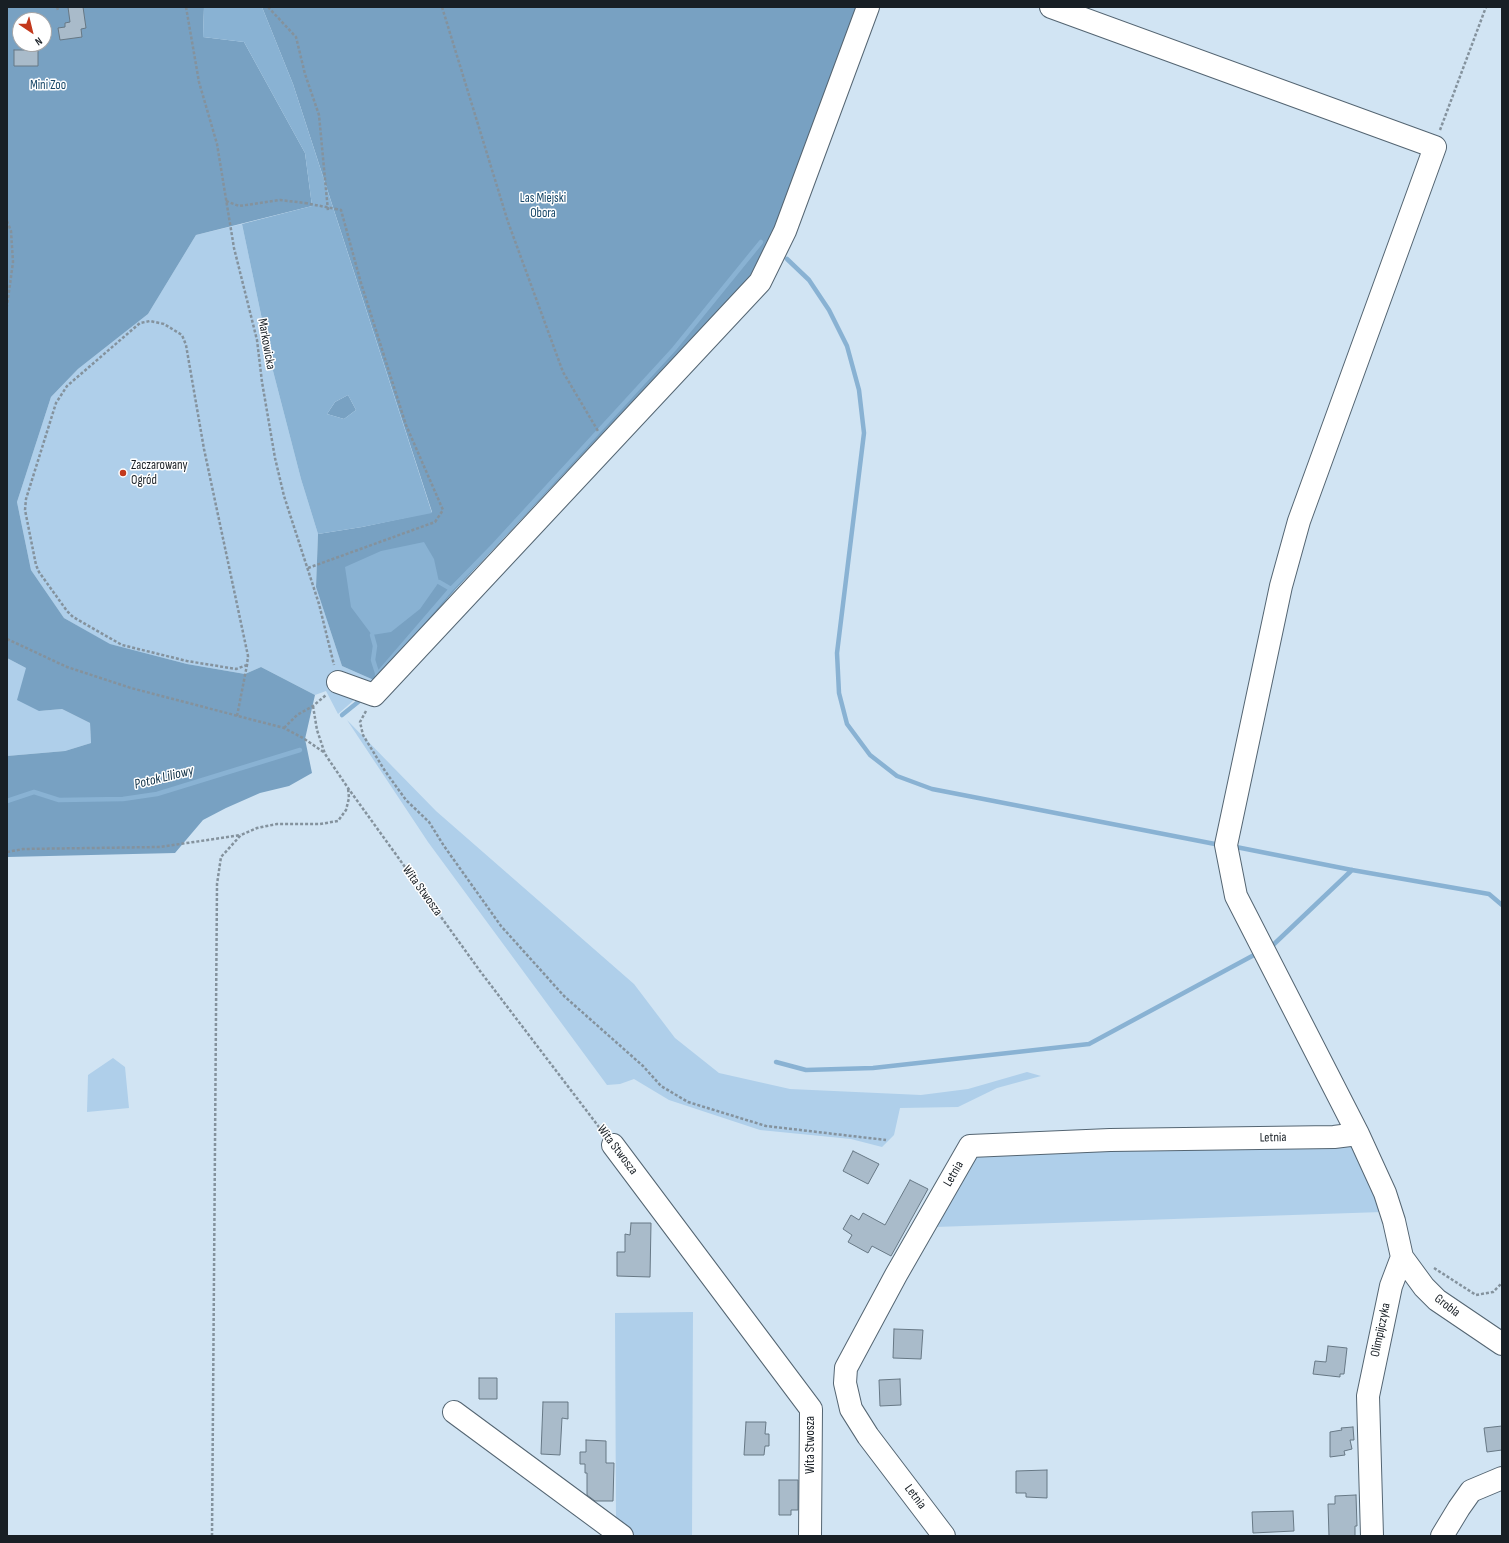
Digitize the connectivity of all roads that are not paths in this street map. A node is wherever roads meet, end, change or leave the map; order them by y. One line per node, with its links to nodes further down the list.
1 (868, 7): 3 (street)
2 (1051, 7): 4 (street)
3 (338, 682)
4 (1358, 1134): 6 (street); 12 (street, Letnia)
5 (613, 1145): 11 (street, Wita Stwosza)
6 (1402, 1257): 7 (street, Grobla); 13 (street, Olimpijczyka)
7 (1502, 1344)
8 (454, 1412): 10 (street)
9 (1502, 1478): 14 (street)
10 (622, 1536)
11 (810, 1536)
12 (944, 1536)
13 (1372, 1536)
14 (1442, 1536)

